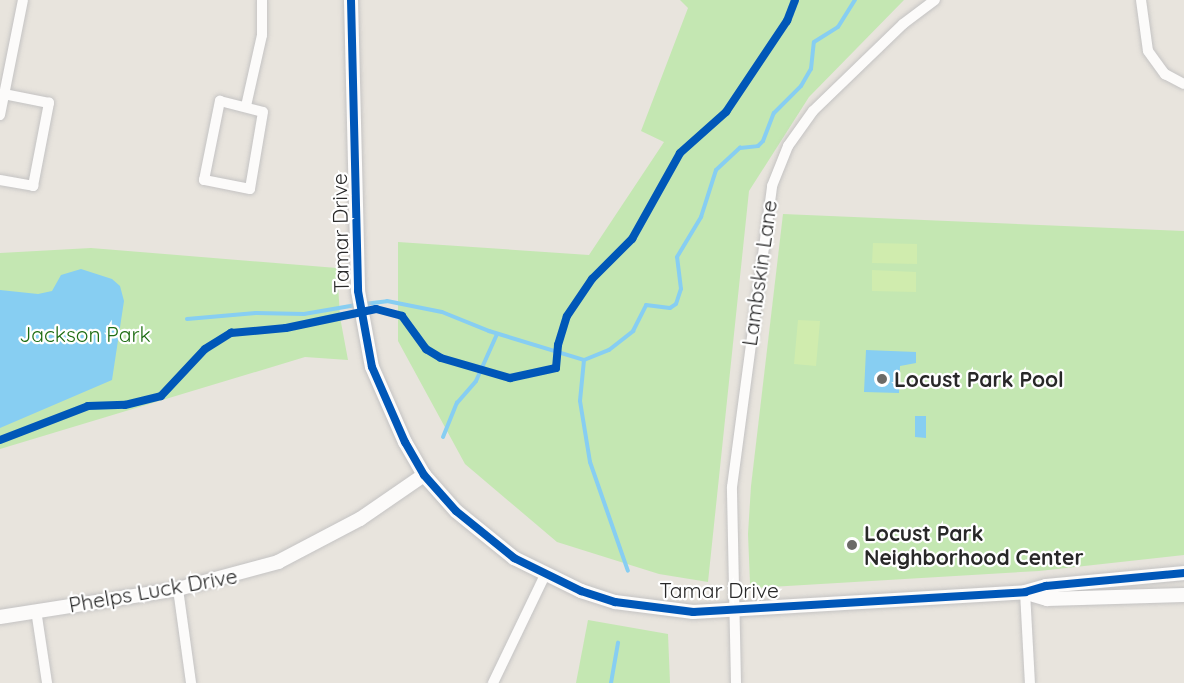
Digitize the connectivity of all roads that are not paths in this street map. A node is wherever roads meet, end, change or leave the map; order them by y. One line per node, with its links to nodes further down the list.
1 (23, 0): 7 (street)
2 (262, 0): 8 (street)
3 (351, 0): 11 (street, Tamar Drive)
4 (935, 0): 18 (street, Lambskin Lane)
5 (1141, 0): 6 (street)
6 (1184, 84)
7 (4, 94): 9 (street); 10 (street)
8 (246, 106): 8 (street)
9 (0, 115)
10 (0, 180)
11 (424, 474): 13 (street, Tamar Drive); 14 (street, Phelps Luck Drive)
12 (1184, 573): 15 (street, Tamar Drive)
13 (545, 575): 18 (street, Tamar Drive); 22 (street)
14 (178, 589): 17 (street, Phelps Luck Drive); 21 (street)
15 (1025, 592): 16 (street, Tamar Drive); 18 (street, Tamar Drive); 24 (street)
16 (1184, 595)
17 (36, 610): 19 (street, Phelps Luck Drive); 20 (street)
18 (732, 611): 23 (street, Lambskin Lane)
19 (0, 617)
20 (47, 683)
21 (191, 683)
22 (493, 683)
23 (736, 683)
24 (1030, 683)

